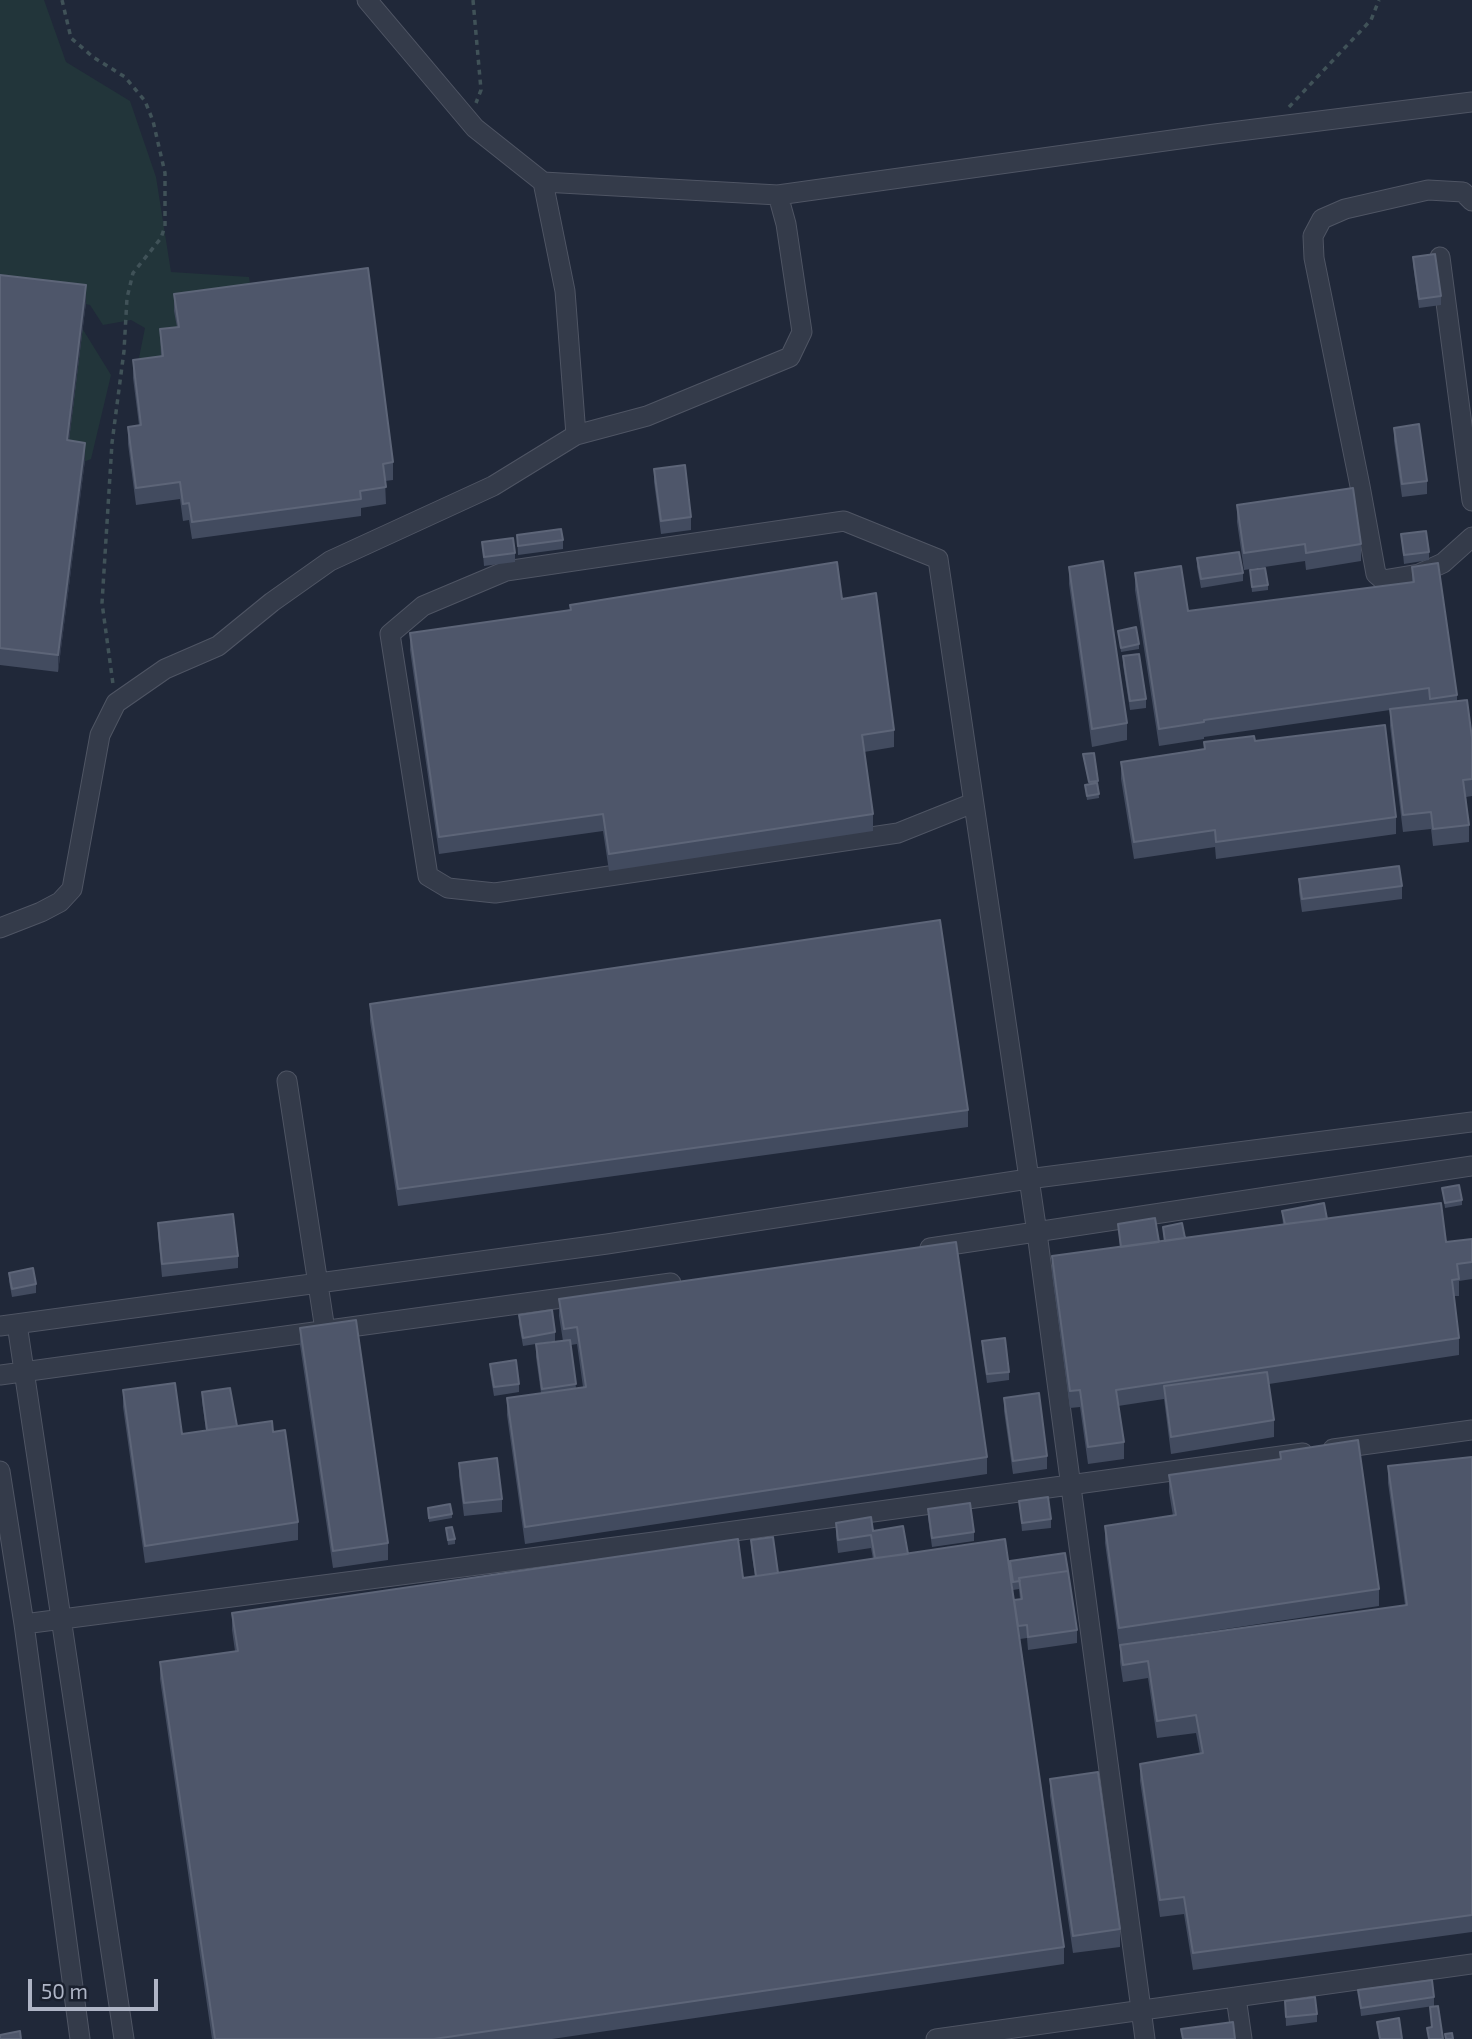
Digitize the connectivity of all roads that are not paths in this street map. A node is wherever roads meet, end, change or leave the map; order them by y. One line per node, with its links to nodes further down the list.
1 (367, 0): 3 (street)
2 (1472, 102): 4 (street)
3 (543, 182): 4 (street); 7 (street)
4 (778, 195): 7 (street)
5 (1472, 201): 9 (street)
6 (1440, 257): 8 (street)
7 (576, 435): 11 (street)
8 (1472, 501)
9 (1472, 537)
10 (974, 803): 10 (street); 15 (street)
11 (0, 928)
12 (287, 1080): 19 (street)
13 (1472, 1122): 15 (street)
14 (1472, 1167): 16 (street)
15 (1028, 1178): 16 (street); 19 (street)
16 (1037, 1233): 17 (street); 26 (street)
17 (914, 1250)
18 (695, 1280): 21 (street)
19 (318, 1283): 20 (street); 21 (street)
20 (8, 1325): 22 (street)
21 (326, 1330): 22 (street)
22 (24, 1371): 23 (street); 27 (street)
23 (0, 1375)
24 (1472, 1430): 26 (street)
25 (0, 1471): 28 (street)
26 (1072, 1486): 27 (street); 31 (street)
27 (61, 1619): 28 (street); 33 (street)
28 (24, 1624): 32 (street)
29 (1472, 1964): 30 (street)
30 (1236, 1997): 31 (street); 36 (street)
31 (1141, 2012): 34 (street); 35 (street)
32 (80, 2039)
33 (124, 2039)
34 (936, 2039)
35 (1144, 2039)
36 (1242, 2039)

